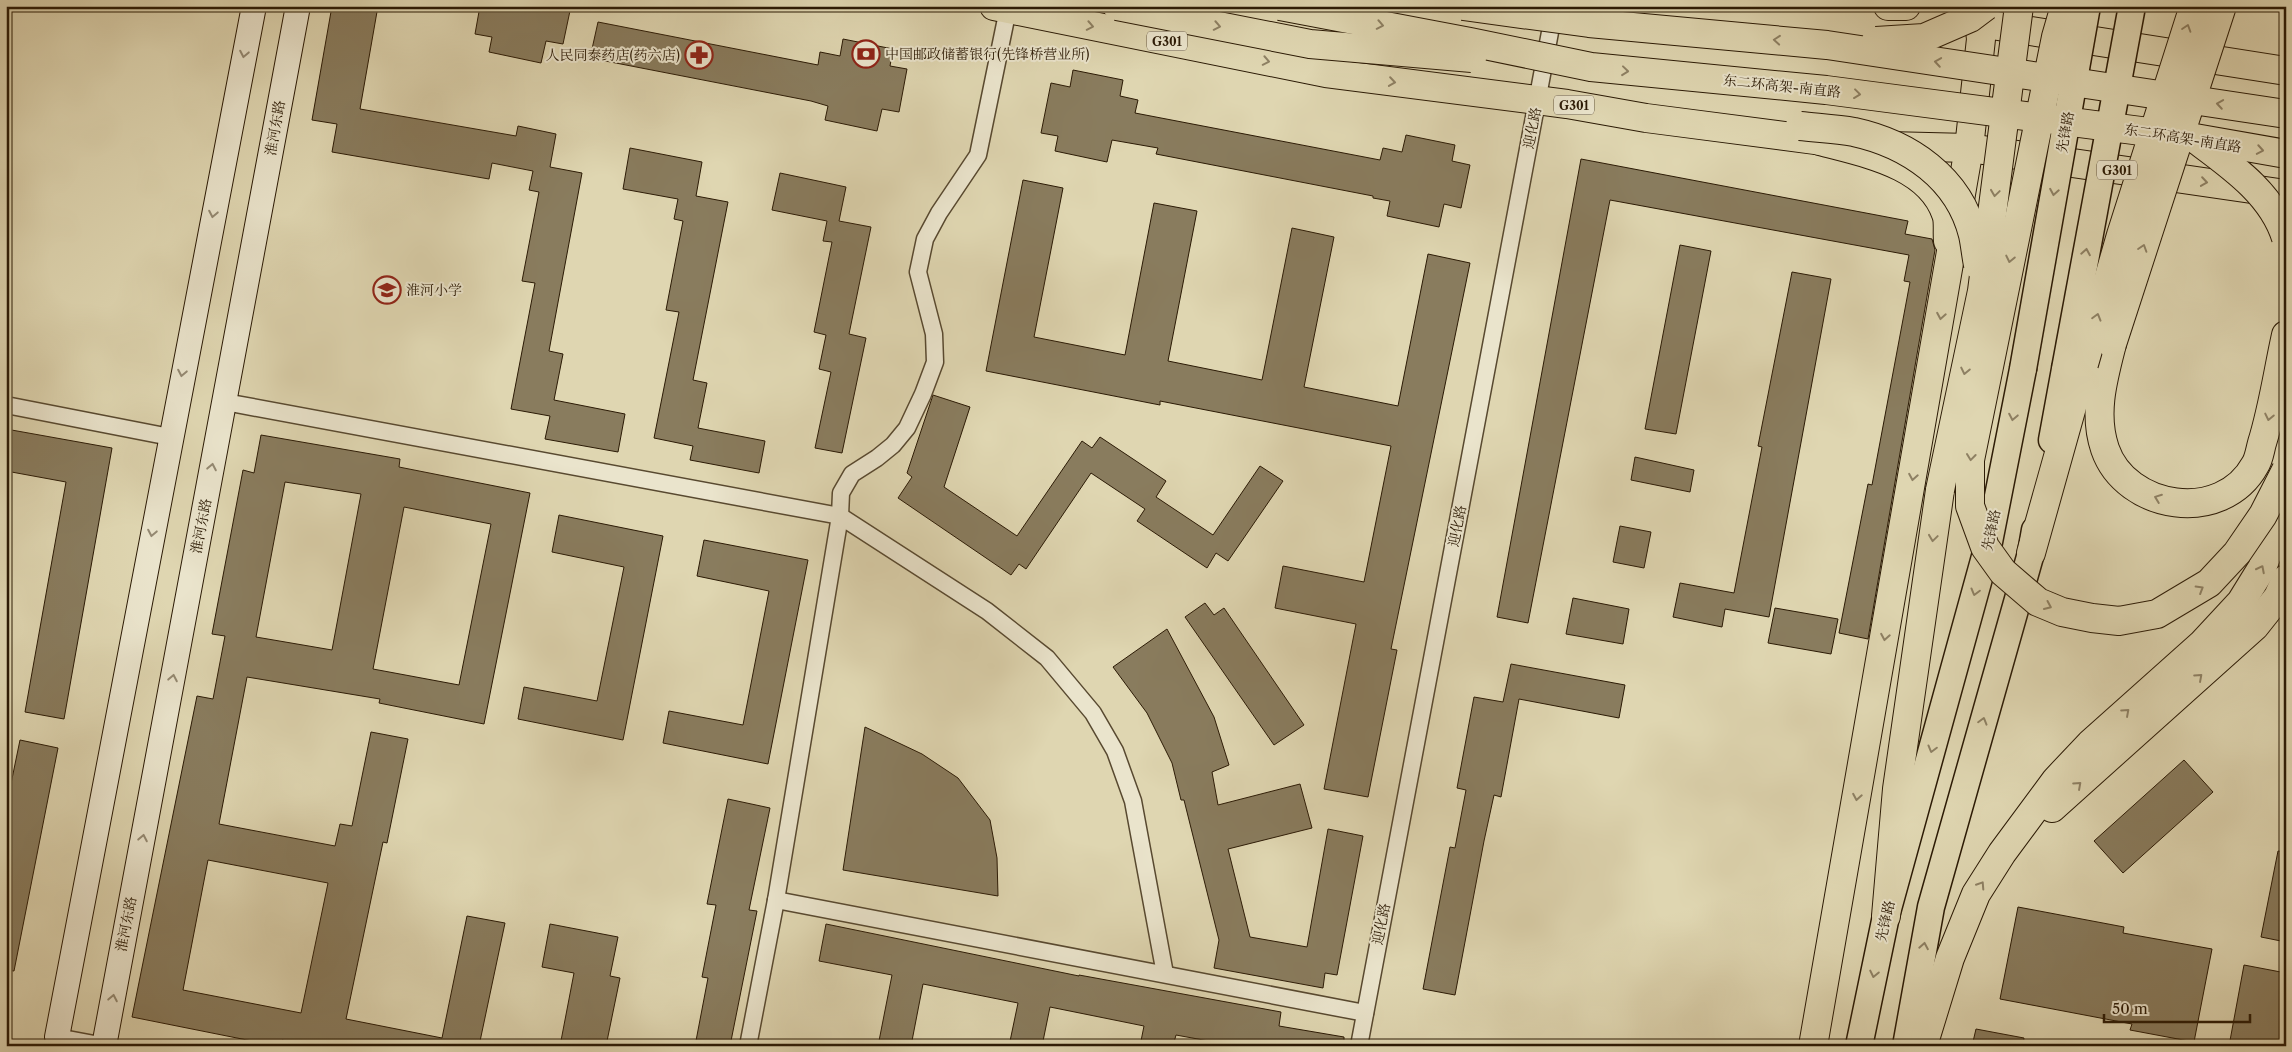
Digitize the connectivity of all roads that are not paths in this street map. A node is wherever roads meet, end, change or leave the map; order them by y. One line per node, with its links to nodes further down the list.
1 (254, 6): 36 (main road, one-way to 36)
2 (298, 6): 34 (main road, 淮河东路)
3 (1117, 6): 20 (highway, one-way to 20, bridge)
4 (1280, 6): 20 (highway, 东二环高架-南直路, one-way to 20, bridge)
5 (1463, 6): 18 (highway, bridge)
6 (1533, 6): 18 (highway, bridge)
7 (1555, 6): 22 (street, 迎化路)
8 (1888, 6): 9 (highway)
9 (1906, 6)
10 (2019, 6): 31 (highway, one-way to 31, bridge)
11 (2065, 6): 37 (highway, one-way to 37, bridge)
12 (2087, 6): 45 (main road, 先锋路, one-way to 45, bridge)
13 (2132, 6): 33 (main road, one-way to 13, bridge)
14 (2194, 6): 33 (highway, one-way to 14, bridge)
15 (2222, 6): 32 (highway, one-way to 15, bridge)
16 (1001, 8): 22 (highway, G301, one-way to 22); 39 (street)
17 (1976, 12): 19 (highway, bridge); 21 (highway); 26 (highway)
18 (1590, 23): 19 (highway, one-way to 18, bridge)
19 (1827, 45): 23 (highway, one-way to 19, bridge)
20 (1591, 67): 25 (highway, 东二环高架-南直路, one-way to 25, bridge)
21 (2286, 71)
22 (1537, 101): 24 (highway, G301); 47 (street, 迎化路)
23 (2286, 114)
24 (1810, 133): 26 (highway, G301); 30 (highway); 31 (highway, bridge)
25 (2195, 138): 27 (highway, 东二环高架-南直路, one-way to 27, bridge); 29 (highway, bridge)
26 (1969, 148): 28 (highway, G301, one-way to 28); 30 (highway)
27 (2286, 154)
28 (2286, 194)
29 (2286, 238)
30 (1950, 268): 52 (highway, one-way to 52)
31 (1982, 291): 45 (highway, one-way to 45, bridge)
32 (2286, 335)
33 (2074, 367): 40 (highway)
34 (225, 402): 39 (street); 49 (main road, 淮河东路, one-way to 34)
35 (6, 405): 36 (street)
36 (170, 437): 48 (main road, one-way to 48)
37 (2286, 470)
38 (2286, 482): 42 (highway, one-way to 38)
39 (840, 516): 43 (street); 46 (street)
40 (2030, 553): 54 (main road, one-way to 40)
41 (2286, 579): 42 (highway, one-way to 41)
42 (2002, 853): 44 (highway, one-way to 42)
43 (776, 900): 46 (street); 50 (street)
44 (1970, 909): 55 (highway); 56 (highway)
45 (1886, 916): 53 (main road, 先锋路, one-way to 53)
46 (1165, 974): 47 (street)
47 (1364, 1013): 51 (street, 迎化路)
48 (57, 1037): 49 (street)
49 (104, 1046)
50 (748, 1046)
51 (1359, 1046)
52 (1813, 1046)
53 (1859, 1046)
54 (1906, 1046)
55 (1923, 1046)
56 (1942, 1046)

